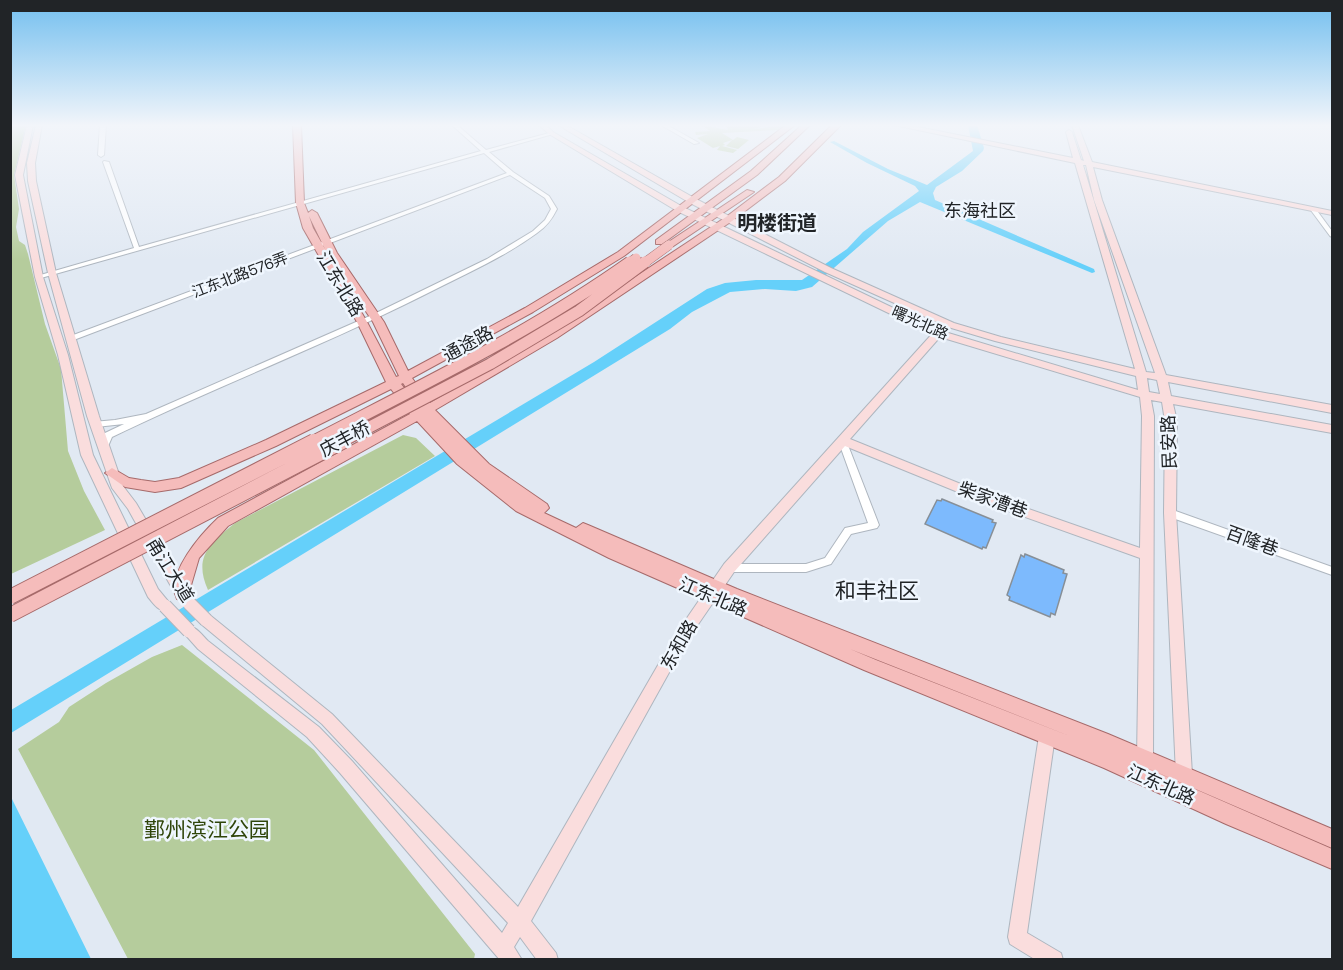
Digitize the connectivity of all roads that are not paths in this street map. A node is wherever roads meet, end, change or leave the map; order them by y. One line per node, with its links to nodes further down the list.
1 (20, 170): 35 (main road, 甬江大道)
2 (31, 170): 33 (main road, 甬江大道)
3 (109, 170): 31 (street)
4 (302, 170): 18 (main road, 江东北路)
5 (416, 170): 18 (street)
6 (508, 170): 16 (street)
7 (614, 170): 20 (main road, 曙光北路)
8 (640, 170): 17 (main road, 曙光北路)
9 (733, 170): 17 (main road, 通途路)
10 (758, 170): 19 (main road)
11 (778, 170): 23 (main road)
12 (790, 170): 25 (main road, 通途路)
13 (1086, 170): 41 (main road, 民安路)
14 (1087, 170): 43 (main road, 民安路)
15 (1120, 170): 21 (main road)
16 (511, 173): 29 (street, 江东北路576弄); 36 (street)
17 (693, 201): 19 (main road, 曙光北路); 20 (main road, 通途路)
18 (304, 202): 29 (main road, 江东北路); 31 (street)
19 (706, 208): 23 (main road, 曙光北路); 24 (main road)
20 (680, 209): 24 (main road, 曙光北路); 42 (main road, 通途路)
21 (1313, 209): 22 (main road); 28 (street)
22 (1332, 213)
23 (718, 214): 25 (main road, 曙光北路); 26 (main road)
24 (695, 216): 26 (main road, 曙光北路); 30 (main road)
25 (729, 219): 27 (main road, 通途路); 32 (main road, 曙光北路)
26 (706, 221): 27 (main road, 曙光北路); 30 (main road)
27 (718, 227): 32 (main road, 曙光北路); 48 (main road, 通途路)
28 (1332, 235)
29 (322, 244): 36 (main road, 江东北路); 37 (main road, 江东北路); 40 (street, 江东北路576弄)
30 (664, 244): 60 (main road, 庆丰桥, bridge); 62 (main road, 庆丰桥, bridge)
31 (137, 249): 33 (street)
32 (811, 266): 34 (main road, 曙光北路)
33 (52, 273): 35 (street); 40 (main road, 甬江大道)
34 (826, 274): 38 (main road, 曙光北路); 39 (main road, 曙光北路)
35 (39, 277): 69 (main road, 甬江大道, bridge)
36 (375, 316): 37 (street); 42 (main road, 江东北路)
37 (362, 322): 44 (main road, 江东北路); 49 (street)
38 (951, 324): 39 (main road, 东和路); 41 (main road, 曙光北路)
39 (938, 333): 45 (main road, 曙光北路); 52 (main road, 东和路)
40 (71, 339): 50 (main road, 甬江大道)
41 (1141, 374): 43 (main road, 曙光北路); 45 (main road, 民安路)
42 (406, 378): 44 (main road, 通途路); 48 (main road, 江东北路)
43 (1162, 378): 46 (main road, 民安路); 47 (main road, 曙光北路)
44 (393, 383): 48 (main road, 江东北路); 54 (main road, 通途路)
45 (1144, 395): 46 (main road, 曙光北路); 56 (main road, 民安路)
46 (1167, 398): 51 (main road, 曙光北路); 55 (main road, 民安路)
47 (1332, 409)
48 (423, 412): 59 (main road, 江东北路); 61 (main road, 通途路)
49 (148, 416): 50 (street); 53 (street)
50 (96, 424): 53 (main road, 甬江大道)
51 (1332, 429)
52 (842, 440): 56 (main road, 柴家漕巷); 57 (main road, 东和路); 57 (street)
53 (103, 449): 54 (main road, 甬江大道)
54 (112, 473): 61 (main road, 甬江大道)
55 (1170, 513): 58 (street, 百隆巷); 65 (main road, 民安路)
56 (1146, 555): 64 (main road, 民安路)
57 (729, 568): 59 (main road, 东和路)
58 (1332, 571)
59 (712, 592): 63 (main road, 江东北路); 64 (main road, 江东北路); 68 (main road, 东和路)
60 (10, 597)
61 (185, 598): 68 (main road, 甬江大道, bridge)
62 (10, 615)
63 (1047, 736): 67 (main road, 江东北路); 71 (main road)
64 (1145, 759): 65 (main road, 江东北路)
65 (1184, 774): 66 (main road, 江东北路)
66 (1332, 838)
67 (1332, 859)
68 (520, 922): 69 (main road, 东和路); 70 (main road, 甬江大道)
69 (507, 954)
70 (549, 960)
71 (1054, 960)

